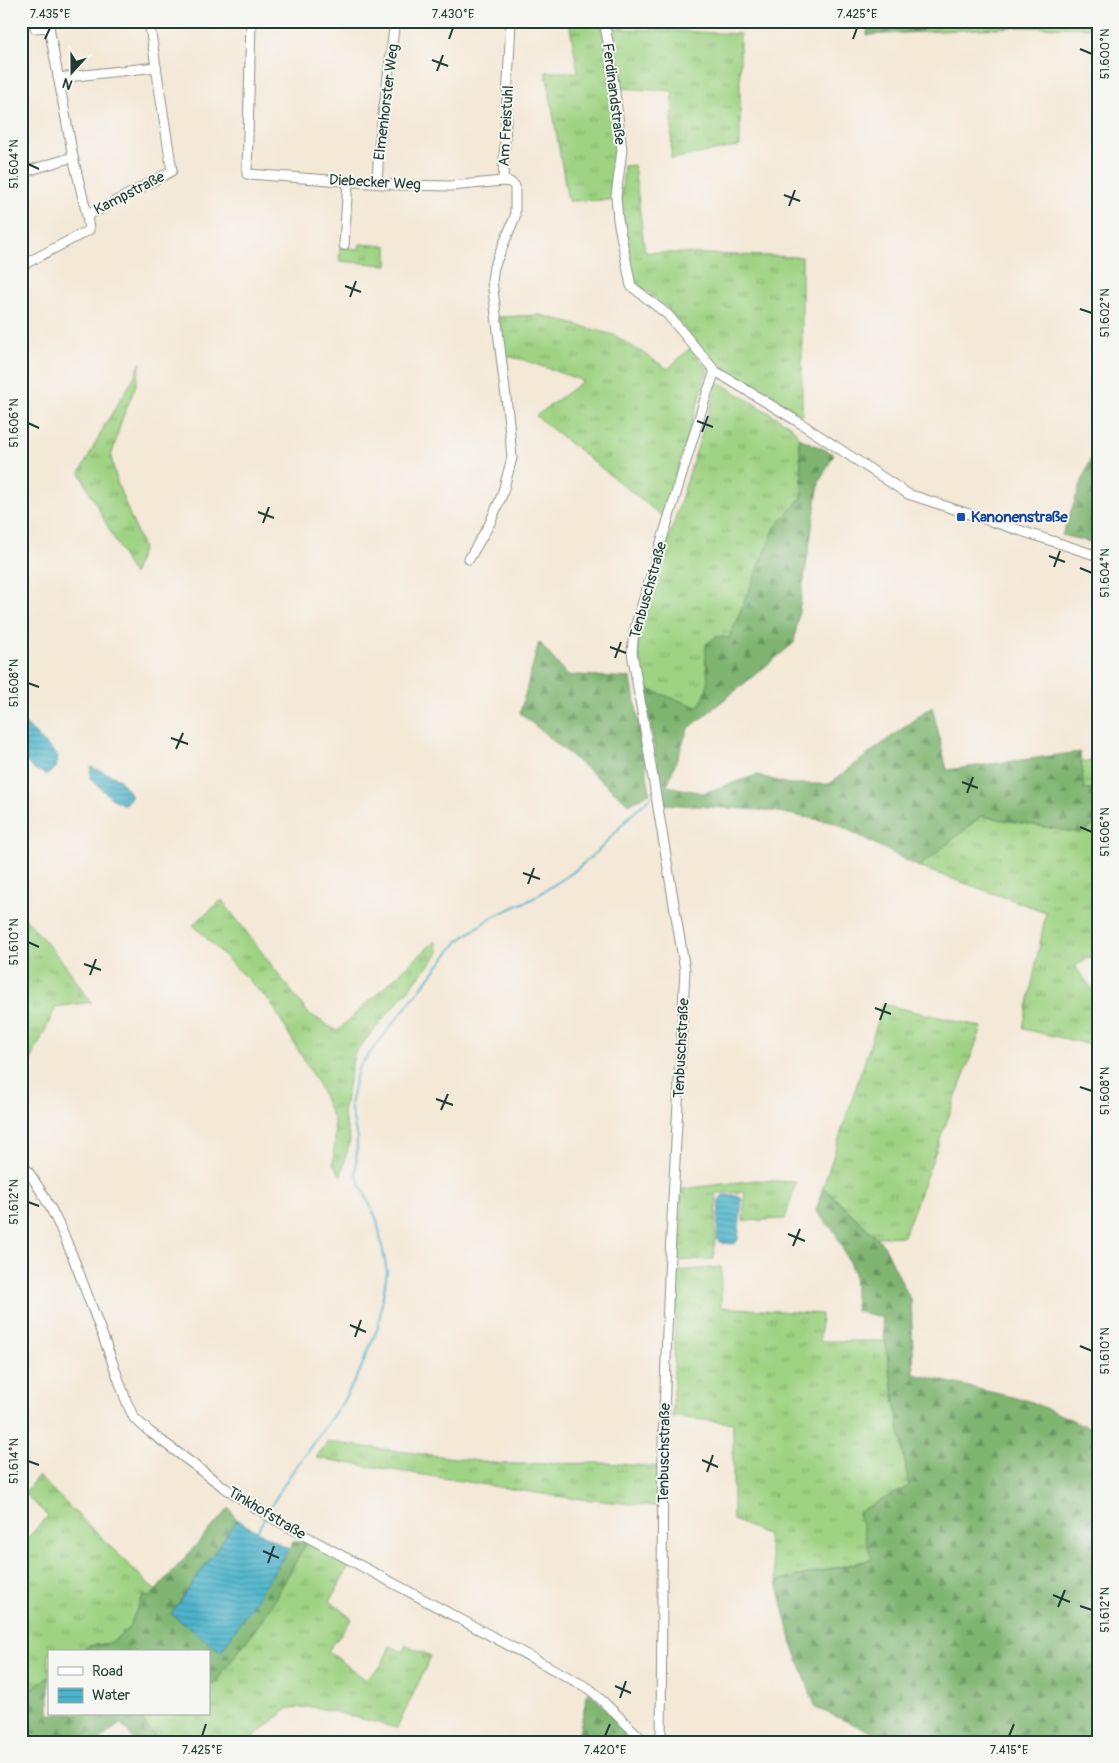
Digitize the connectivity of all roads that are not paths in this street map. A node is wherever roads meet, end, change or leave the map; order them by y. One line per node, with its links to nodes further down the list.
1 (149, 21): 7 (street, Kampstraße)
2 (251, 21): 11 (street, Diebecker Weg)
3 (395, 21): 13 (street, Elmenhorster Weg)
4 (511, 21): 12 (street, Am Freistuhl)
5 (604, 21): 17 (street, Ferdinandstraße)
6 (35, 28): 8 (street)
7 (156, 67): 8 (street); 14 (street, Kampstraße)
8 (58, 78): 9 (street)
9 (73, 157): 10 (street); 14 (street)
10 (21, 172)
11 (348, 181): 13 (street, Diebecker Weg); 15 (street)
12 (503, 181): 13 (street, Diebecker Weg); 19 (street, Am Freistuhl)
13 (377, 183)
14 (87, 215): 16 (street, Kampstraße)
15 (344, 245)
16 (21, 266)
17 (715, 371): 18 (street); 22 (street, Tenbuschstraße)
18 (1098, 556)
19 (469, 559)
20 (21, 1162): 21 (street, Tinkhofstraße)
21 (646, 1742)
22 (661, 1742)

